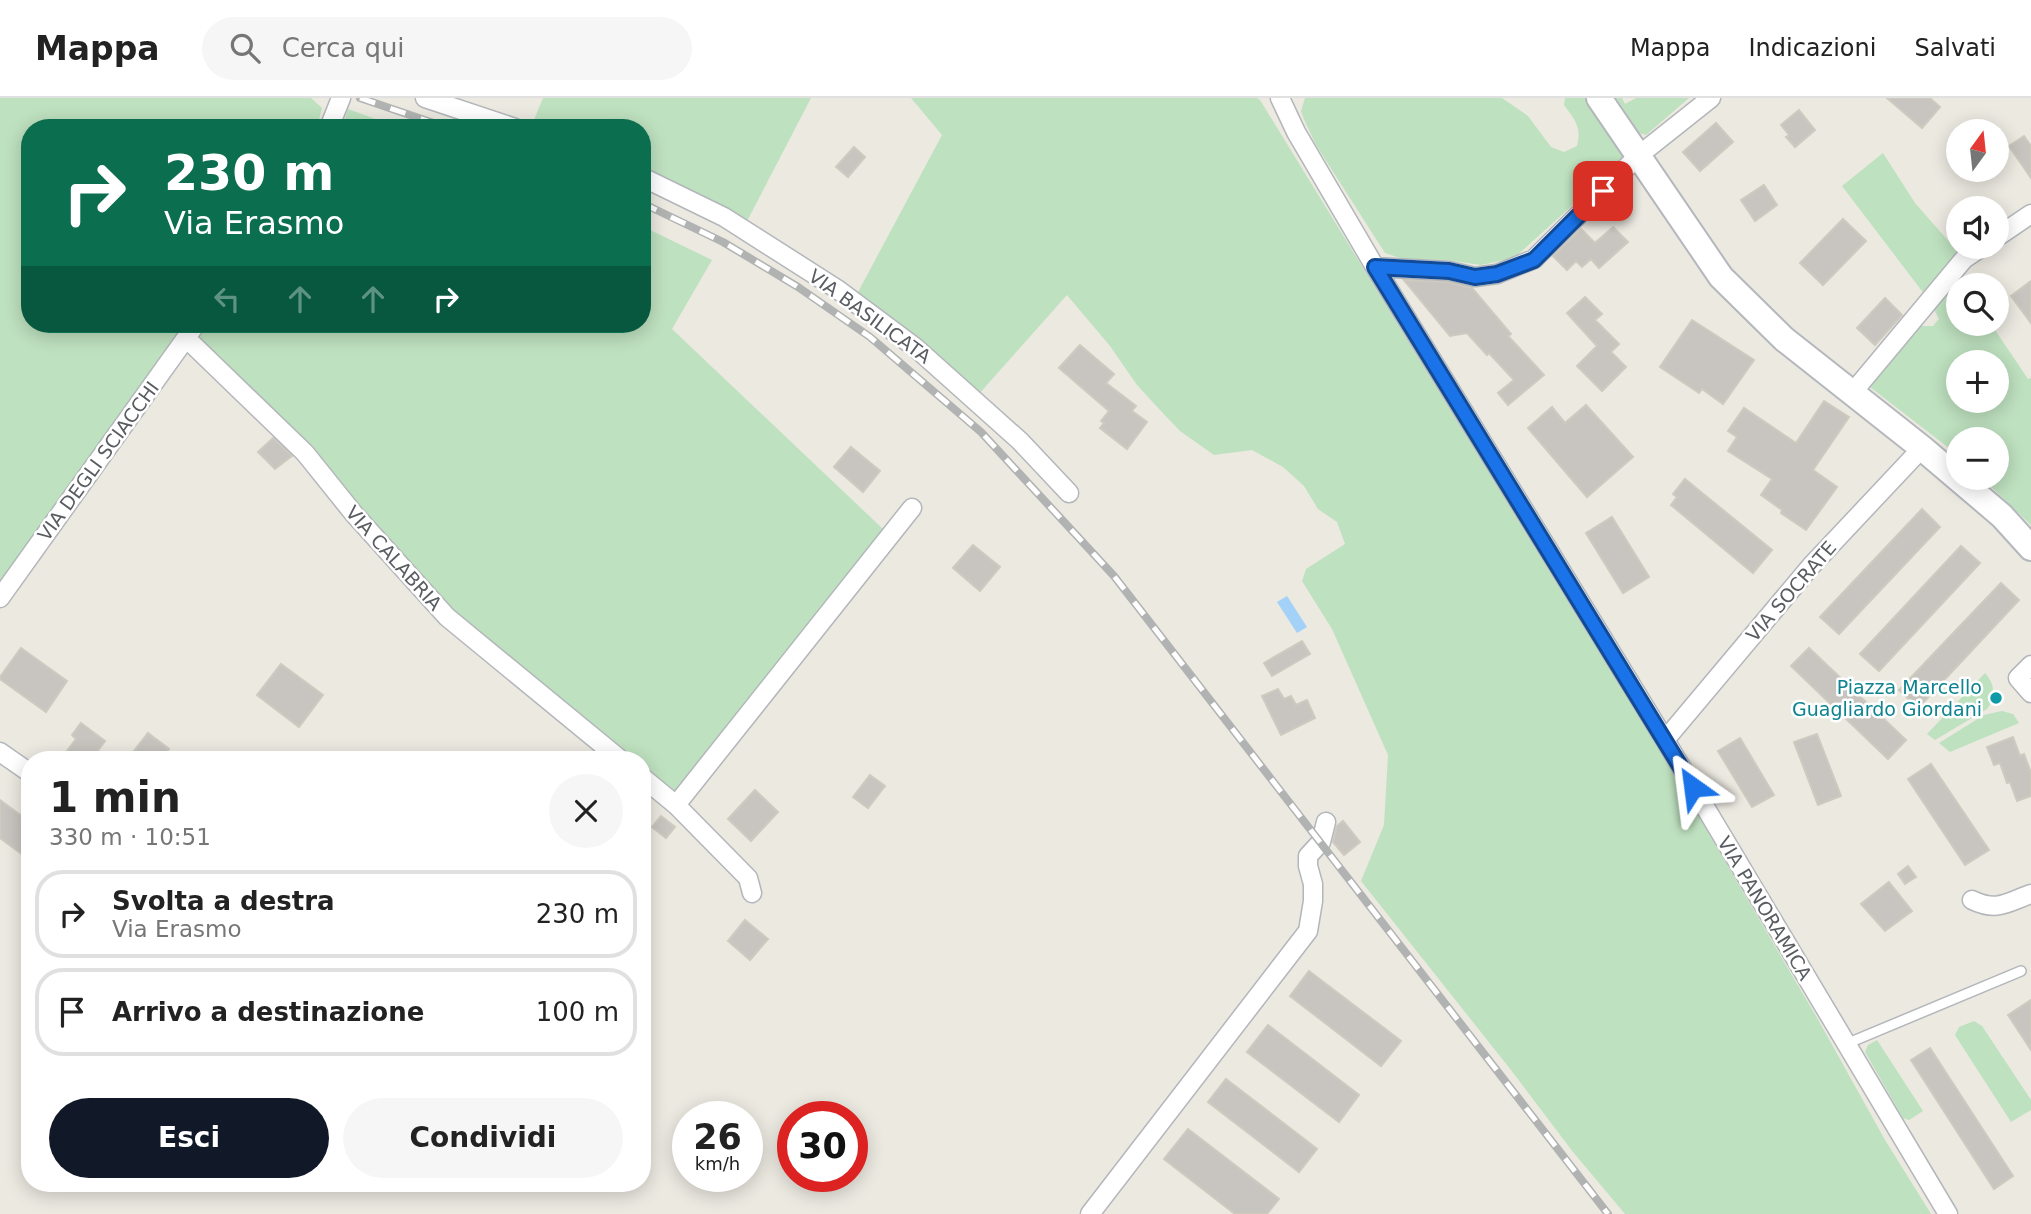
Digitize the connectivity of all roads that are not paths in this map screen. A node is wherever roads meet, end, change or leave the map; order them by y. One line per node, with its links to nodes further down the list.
1 (341, 98): 6 (street)
2 (425, 98): 7 (street)
3 (1280, 98): 13 (street, VIA PANORAMICA)
4 (1599, 98): 8 (main road)
5 (1712, 98): 8 (street)
6 (333, 119)
7 (488, 119)
8 (1638, 156): 13 (street); 16 (main road)
9 (651, 181): 18 (street, VIA BASILICATA)
10 (2031, 214): 11 (street)
11 (2009, 229)
12 (1963, 259): 16 (street)
13 (1375, 267): 24 (street, VIA PANORAMICA)
14 (190, 333): 21 (street, VIA DEGLI SCIACCHI)
15 (193, 333): 25 (street, VIA CALABRIA)
16 (1853, 392): 17 (main road)
17 (1922, 448): 20 (main road); 24 (street, VIA SOCRATE)
18 (1069, 493)
19 (912, 509): 29 (street)
20 (2031, 548)
21 (0, 598)
22 (2031, 665): 23 (street)
23 (2031, 693)
24 (1665, 740): 35 (street, VIA PANORAMICA)
25 (610, 751)
26 (0, 752): 27 (street)
27 (21, 767)
28 (651, 784): 29 (street)
29 (676, 805): 31 (street)
30 (1326, 822): 36 (street)
31 (752, 893)
32 (2031, 894): 33 (street)
33 (1972, 900)
34 (2021, 971): 35 (lane)
35 (1846, 1044): 37 (street, VIA PANORAMICA)
36 (1090, 1214)
37 (1948, 1214)

